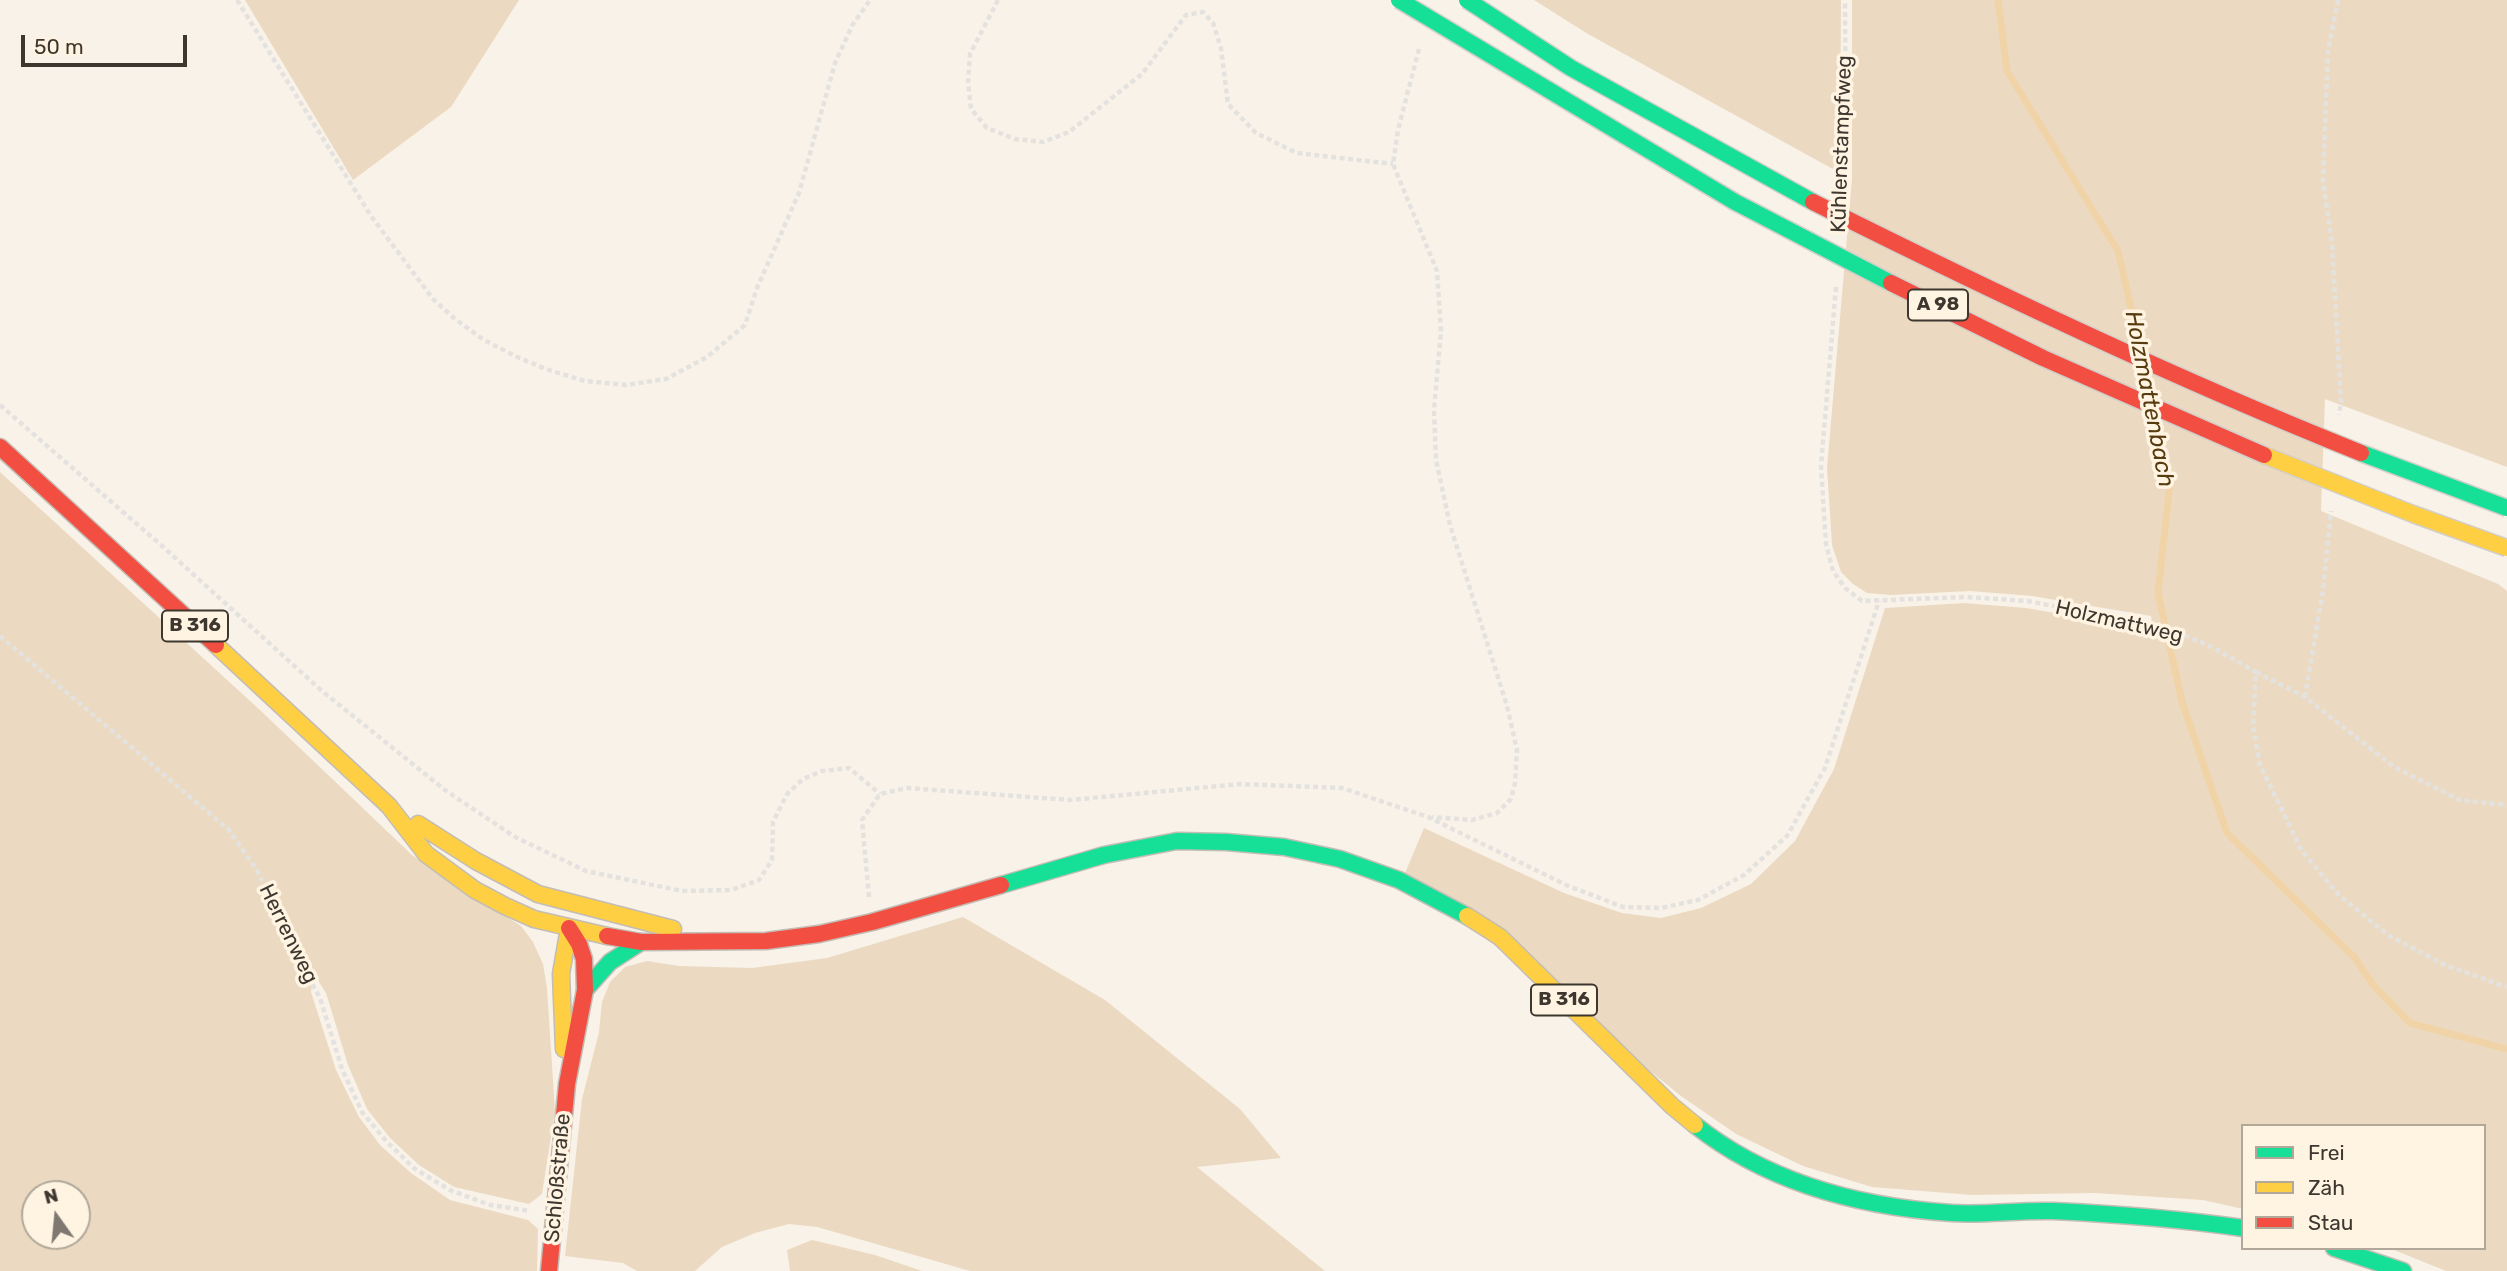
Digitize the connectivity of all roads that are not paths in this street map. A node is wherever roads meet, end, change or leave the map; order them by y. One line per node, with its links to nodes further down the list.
1 (1399, 0): 5 (main road, A 98, bridge)
2 (1467, 0): 4 (main road, A 98, bridge)
3 (0, 447): 6 (main road, B 316)
4 (2507, 508)
5 (2507, 548)
6 (389, 806): 7 (main road, B 316); 8 (main road, B 316)
7 (538, 894): 8 (main road); 9 (main road, B 316)
8 (569, 928): 10 (main road, B 316); 11 (main road, Schloßstraße); 12 (main road, Schloßstraße)
9 (698, 941): 10 (main road, B 316); 13 (main road, B 316)
10 (641, 942): 11 (main road)
11 (585, 990): 12 (main road, Schloßstraße)
12 (567, 1084): 15 (main road, Schloßstraße)
13 (2241, 1228)
14 (2340, 1250): 16 (main road)
15 (550, 1271)
16 (2403, 1271)

